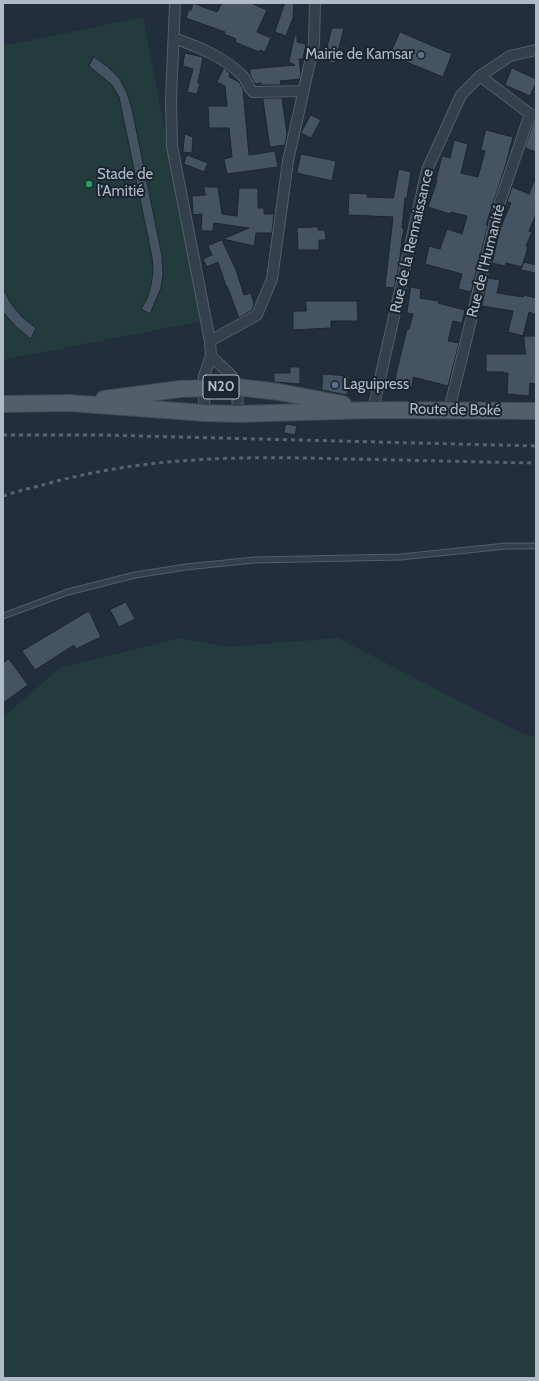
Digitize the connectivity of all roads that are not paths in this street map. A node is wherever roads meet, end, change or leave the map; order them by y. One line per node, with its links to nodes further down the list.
1 (175, 3): 3 (street)
2 (315, 3): 6 (street)
3 (174, 38): 6 (street); 8 (street)
4 (536, 50): 5 (street, Rue de la Rennaissance)
5 (480, 76): 7 (street); 14 (street, Rue de la Rennaissance)
6 (303, 91): 8 (street)
7 (533, 115): 15 (street, Rue de l'Humanité)
8 (210, 341): 9 (street)
9 (210, 356): 10 (street); 11 (street)
10 (237, 387): 11 (main road, N20); 14 (main road, N20); 18 (street)
11 (203, 388): 12 (main road, N20); 17 (street)
12 (69, 403): 13 (main road, N20); 17 (main road, N20)
13 (3, 404)
14 (373, 410): 15 (main road, Route de Boké); 18 (main road, N20)
15 (449, 410): 16 (main road, Route de Boké)
16 (536, 411)
17 (205, 414): 18 (main road, N20)
18 (238, 414)
19 (536, 546): 20 (lane)
20 (3, 616)

